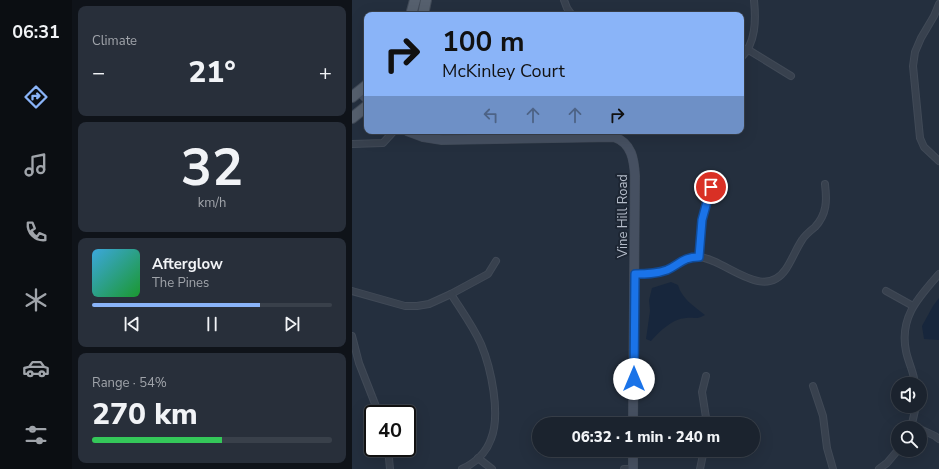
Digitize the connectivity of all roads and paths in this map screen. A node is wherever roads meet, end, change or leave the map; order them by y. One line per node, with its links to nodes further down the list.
1 (415, 0): 6 (main road)
2 (426, 0): 7 (main road)
3 (564, 0): 8 (street)
4 (754, 0): 9 (street)
5 (939, 4): 18 (street)
6 (412, 12)
7 (424, 12)
8 (570, 12)
9 (747, 49): 10 (street); 11 (street)
10 (744, 54)
11 (791, 76)
12 (364, 108): 13 (main road)
13 (352, 118)
14 (391, 134): 17 (street)
15 (415, 134): 16 (street)
16 (614, 134): 23 (street, Vine Hill Road)
17 (352, 144)
18 (939, 161)
19 (825, 184): 21 (street)
20 (711, 187): 21 (street)
21 (699, 257): 23 (street)
22 (496, 261): 27 (street)
23 (635, 274): 34 (street, Vine Hill Road)
24 (939, 274): 28 (street)
25 (352, 291): 27 (street)
26 (886, 291): 28 (street)
27 (451, 294): 42 (street)
28 (913, 306): 31 (street)
29 (352, 336): 33 (street)
30 (706, 376): 35 (street)
31 (913, 377)
32 (813, 386): 49 (street)
33 (375, 405)
34 (633, 417)
35 (706, 417)
36 (927, 432): 37 (street)
37 (939, 439)
38 (389, 457): 43 (street)
39 (633, 457): 47 (street)
40 (703, 457): 48 (street)
41 (892, 457): 50 (street)
42 (478, 458): 44 (street); 45 (street)
43 (390, 469)
44 (462, 469)
45 (492, 469)
46 (624, 469): 47 (street)
47 (633, 469)
48 (700, 469)
49 (833, 469)
50 (879, 469)

